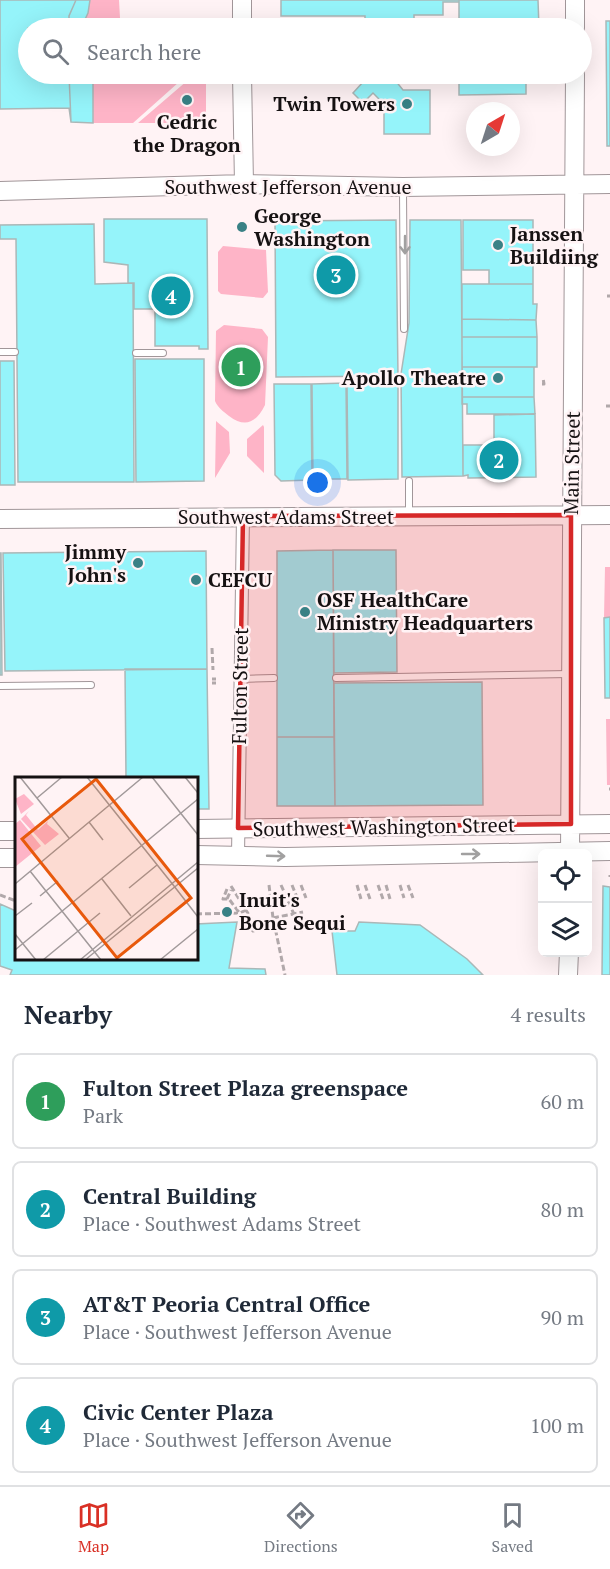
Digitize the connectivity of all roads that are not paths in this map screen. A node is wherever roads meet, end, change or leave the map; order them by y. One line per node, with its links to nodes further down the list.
1 (242, 0): 3 (main road)
2 (575, 0): 4 (main road)
3 (242, 18)
4 (575, 18)
5 (242, 84): 7 (main road)
6 (575, 84): 8 (main road, Main Street)
7 (244, 184): 10 (main road, Southwest Jefferson Avenue); 11 (main road, Southwest Jefferson Avenue)
8 (575, 184): 9 (main road, Southwest Jefferson Avenue); 10 (main road, Southwest Jefferson Avenue); 18 (main road, Main Street)
9 (610, 184)
10 (403, 187): 12 (lane, one-way to 12)
11 (0, 191)
12 (404, 329)
13 (0, 352): 14 (lane)
14 (15, 352)
15 (136, 353): 16 (lane)
16 (163, 353)
17 (409, 481): 21 (lane)
18 (571, 515): 19 (main road, Southwest Adams Street); 21 (main road, Southwest Adams Street); 23 (main road, Main Street)
19 (610, 515)
20 (243, 516): 21 (main road, Southwest Adams Street); 22 (main road, Southwest Adams Street); 26 (street, Fulton Street)
21 (410, 516)
22 (0, 519)
23 (571, 674): 25 (lane); 29 (main road, Main Street)
24 (274, 678): 26 (lane)
25 (336, 678)
26 (240, 679): 31 (street, Fulton Street)
27 (91, 685): 28 (lane)
28 (0, 686)
29 (570, 824): 30 (main road, Southwest Washington Street); 31 (main road, Southwest Washington Street); 33 (main road, Main Street)
30 (610, 824)
31 (238, 828): 32 (main road, Southwest Washington Street); 38 (street, Fulton Street)
32 (198, 829)
33 (570, 849)
34 (592, 851): 35 (main road, Southwest Washington Street)
35 (610, 851)
36 (538, 853): 38 (main road, Southwest Washington Street, one-way to 36)
37 (198, 855): 38 (main road, Southwest Washington Street)
38 (238, 856)
39 (569, 957): 40 (main road)
40 (568, 975)

